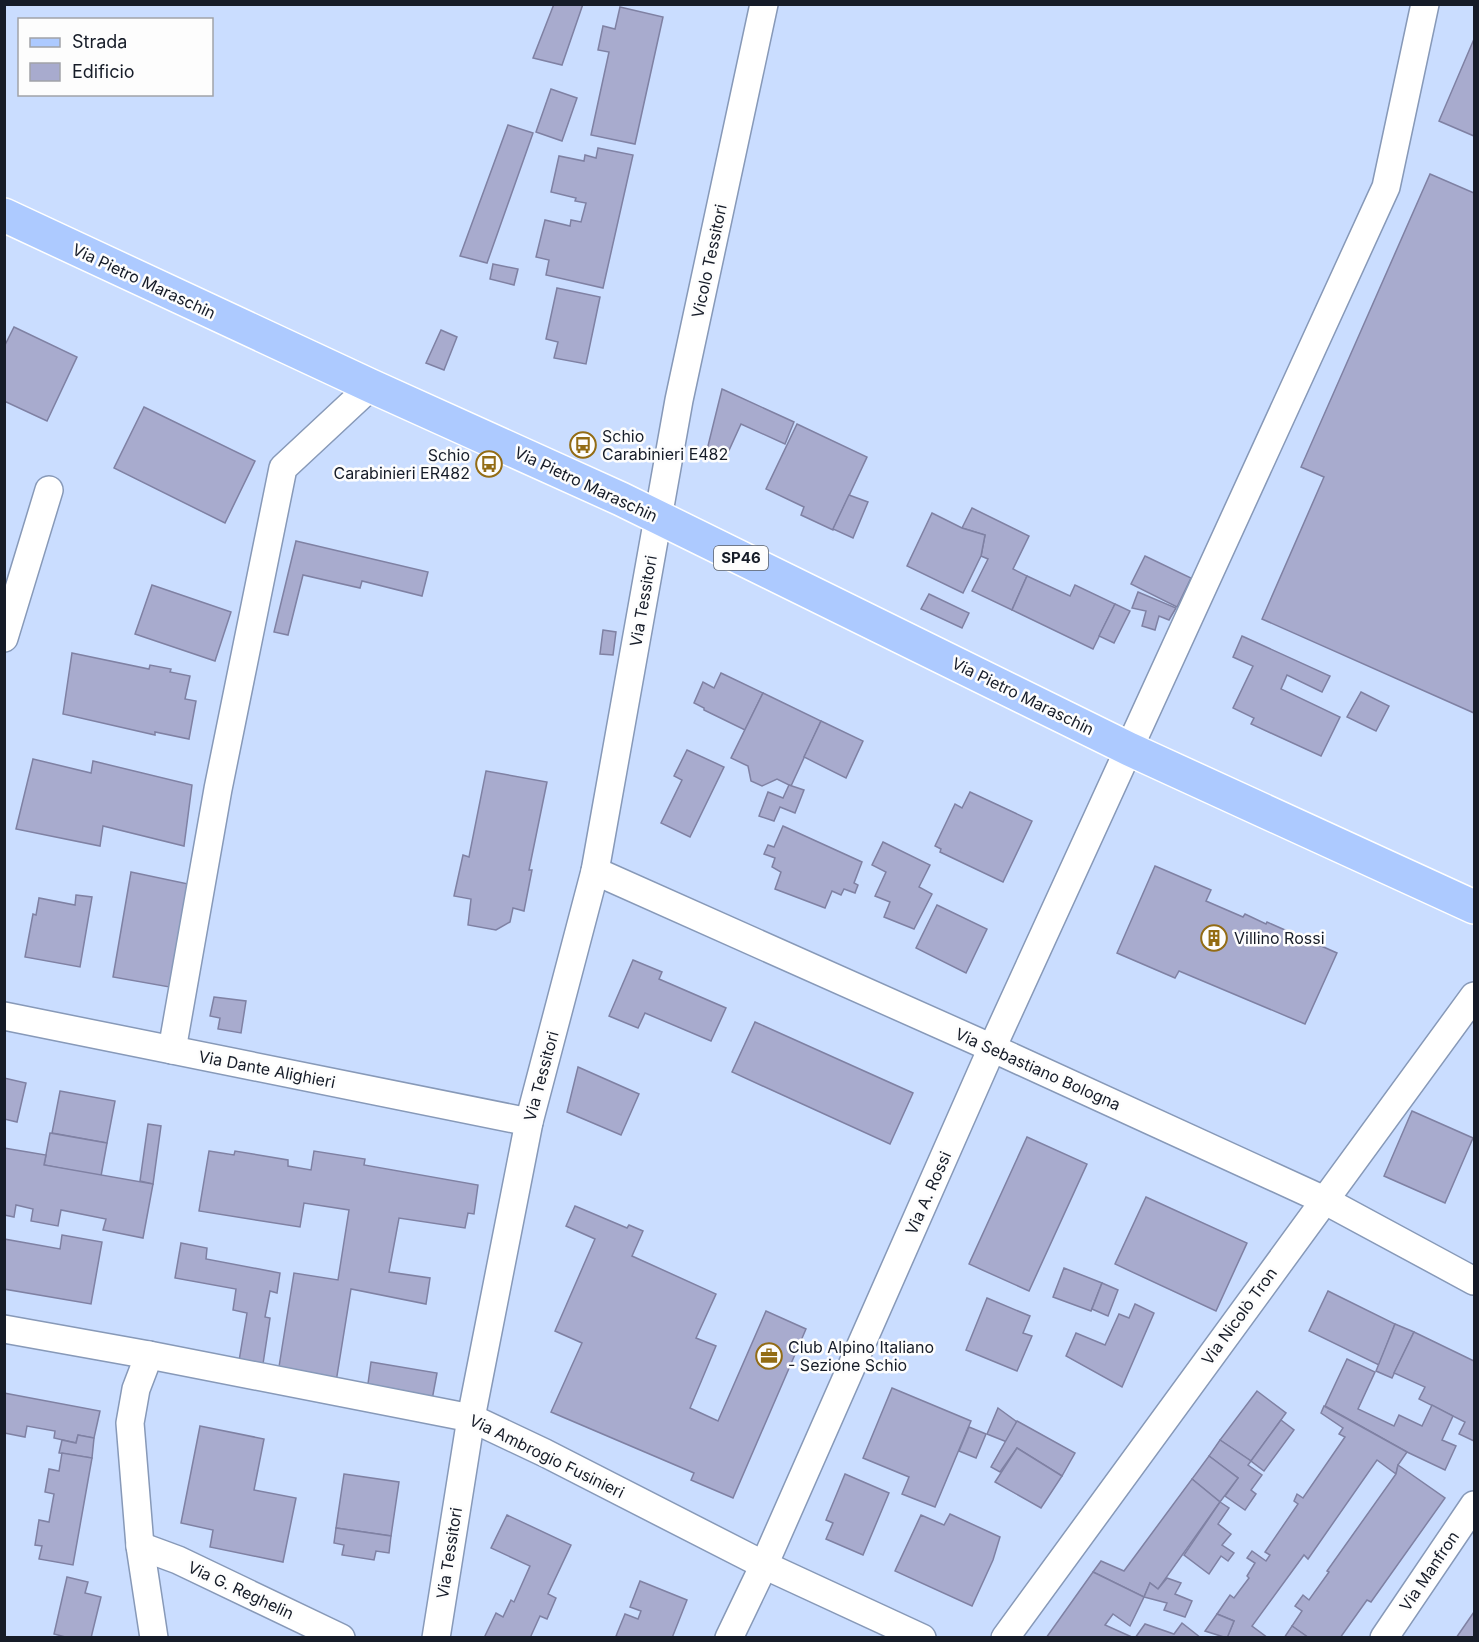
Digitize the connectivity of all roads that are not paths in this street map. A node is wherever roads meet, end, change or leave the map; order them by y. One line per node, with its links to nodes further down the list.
1 (764, 4): 6 (street, Vicolo Tessitori)
2 (1425, 4): 8 (street)
3 (4, 215): 4 (main road, Via Pietro Maraschin / SP46)
4 (371, 386): 6 (main road, Via Pietro Maraschin / SP46); 14 (street)
5 (49, 490): 7 (street)
6 (658, 517): 8 (main road, Via Pietro Maraschin / SP46); 9 (street, Via Tessitori)
7 (4, 639)
8 (1129, 749): 10 (main road, Via Pietro Maraschin / SP46); 13 (street, Via A. Rossi)
9 (595, 871): 13 (street, Via Sebastiano Bologna); 15 (street, Via Tessitori)
10 (1474, 907)
11 (1474, 996): 16 (street, Via Nicolò Tron)
12 (4, 1016): 14 (street, Via Dante Alighieri)
13 (992, 1048): 16 (street, Via Sebastiano Bologna); 23 (street, Via A. Rossi)
14 (172, 1050): 15 (street, Via Dante Alighieri)
15 (529, 1122): 20 (street, Via Tessitori)
16 (1324, 1200): 17 (street, Via Sebastiano Bologna); 29 (street, Via Nicolò Tron)
17 (1474, 1281)
18 (4, 1329): 19 (street, Via Ambrogio Fusinieri)
19 (149, 1354): 20 (street, Via Ambrogio Fusinieri); 22 (street)
20 (471, 1418): 23 (street, Via Ambrogio Fusinieri); 26 (street, Via Tessitori)
21 (1474, 1504): 30 (street, Via Manfron)
22 (140, 1546): 24 (street); 25 (street, Via G. Reghelin)
23 (764, 1565): 27 (street, Via A. Rossi); 28 (street, Via Ambrogio Fusinieri)
24 (154, 1638)
25 (341, 1638)
26 (436, 1638)
27 (729, 1638)
28 (922, 1638)
29 (1005, 1638)
30 (1384, 1638)

